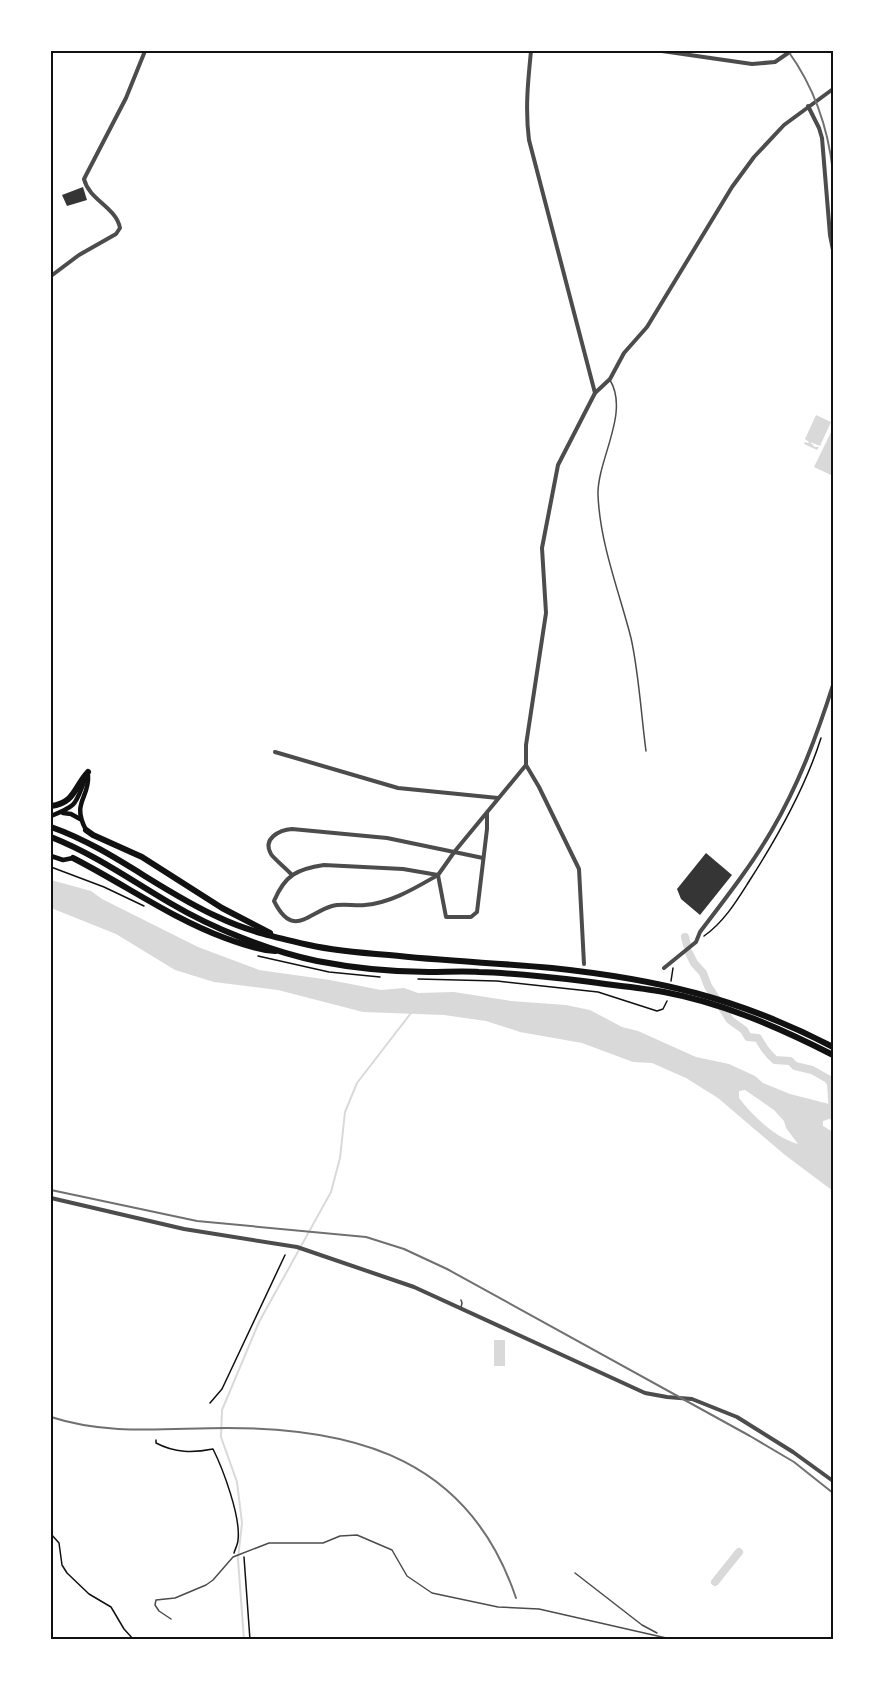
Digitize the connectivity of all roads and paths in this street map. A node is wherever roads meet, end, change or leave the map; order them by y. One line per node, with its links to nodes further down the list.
1 (145, 51): 8 (street)
2 (531, 51): 10 (street)
3 (662, 51): 4 (street)
4 (791, 51)
5 (833, 89): 6 (street)
6 (808, 106): 7 (street); 9 (street)
7 (833, 250)
8 (51, 276)
9 (610, 379): 10 (street); 12 (lane)
10 (595, 393): 14 (street)
11 (833, 685): 33 (street)
12 (646, 751)
13 (275, 752): 16 (street)
14 (526, 765): 16 (street); 34 (street)
15 (88, 772): 17 (highway); 18 (main road); 21 (main road)
16 (499, 798): 19 (street)
17 (51, 806)
18 (63, 813): 20 (main road); 21 (main road)
19 (487, 813): 25 (street); 28 (street)
20 (51, 816)
21 (80, 819): 23 (main road)
22 (51, 827): 31 (highway)
23 (86, 830): 31 (highway)
24 (51, 837): 32 (highway)
25 (455, 852): 28 (street); 29 (street); 30 (street)
26 (51, 856): 27 (main road)
27 (73, 858): 32 (highway)
28 (484, 858): 30 (street)
29 (292, 875): 30 (street); 30 (street)
30 (438, 875)
31 (276, 937): 36 (highway)
32 (281, 951): 38 (highway)
33 (675, 960): 35 (street); 36 (path)
34 (584, 964)
35 (664, 968)
36 (669, 982): 37 (highway)
37 (833, 1047)
38 (833, 1055)
39 (51, 1198): 42 (street)
40 (285, 1255): 43 (path)
41 (461, 1300): 42 (lane)
42 (461, 1309): 45 (street)
43 (210, 1403)
44 (156, 1440): 48 (path)
45 (833, 1481)
46 (51, 1534): 52 (path)
47 (243, 1554): 48 (lane); 51 (lane); 53 (path)
48 (233, 1557): 50 (lane)
49 (575, 1573): 51 (lane)
50 (171, 1619)
51 (659, 1635): 54 (lane)
52 (134, 1640)
53 (250, 1640)
54 (675, 1640)

